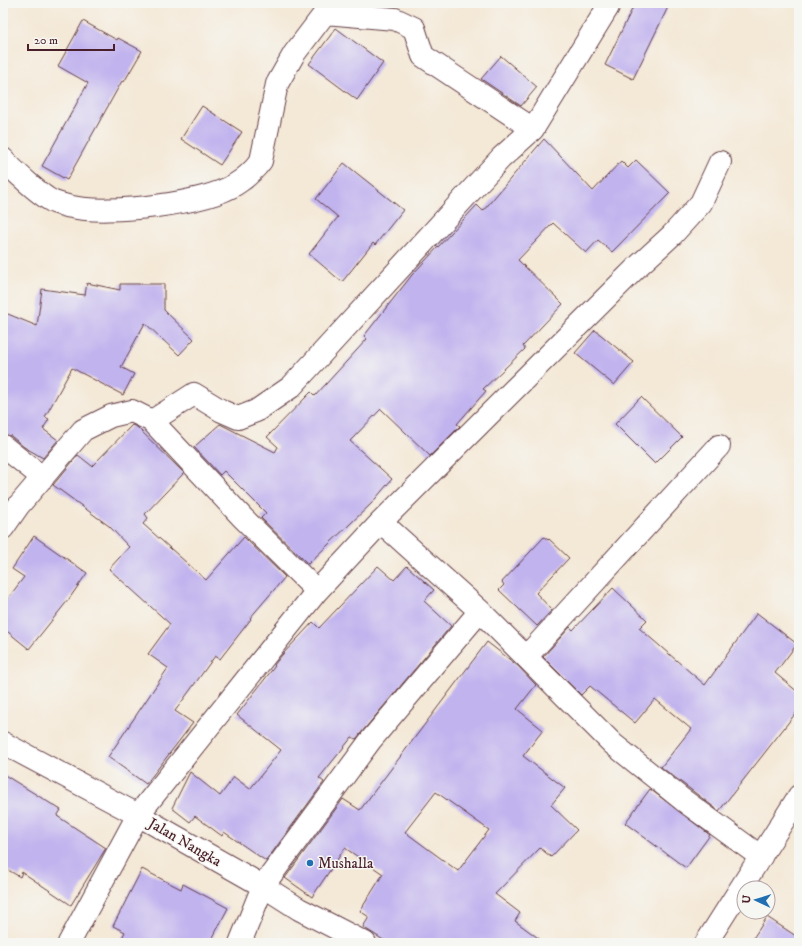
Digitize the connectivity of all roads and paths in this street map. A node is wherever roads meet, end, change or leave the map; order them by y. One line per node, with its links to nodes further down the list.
1 (608, 6): 3 (street)
2 (332, 8): 3 (street); 4 (street)
3 (533, 129): 6 (street)
4 (3, 159)
5 (720, 162): 10 (street)
6 (152, 421): 9 (street); 12 (street)
7 (3, 446): 9 (street)
8 (719, 446): 14 (street)
9 (43, 478): 11 (street)
10 (381, 522): 12 (street); 13 (street)
11 (3, 528)
12 (317, 591): 17 (street)
13 (480, 611): 14 (street); 19 (street)
14 (526, 657): 18 (street)
15 (3, 743): 17 (street, Jalan Nangka)
16 (799, 796): 18 (street)
17 (138, 815): 19 (street, Jalan Nangka); 20 (street)
18 (761, 857): 23 (street)
19 (263, 886): 21 (street); 22 (street, Jalan Nangka)
20 (69, 943)
21 (240, 943)
22 (365, 943)
23 (706, 943)

